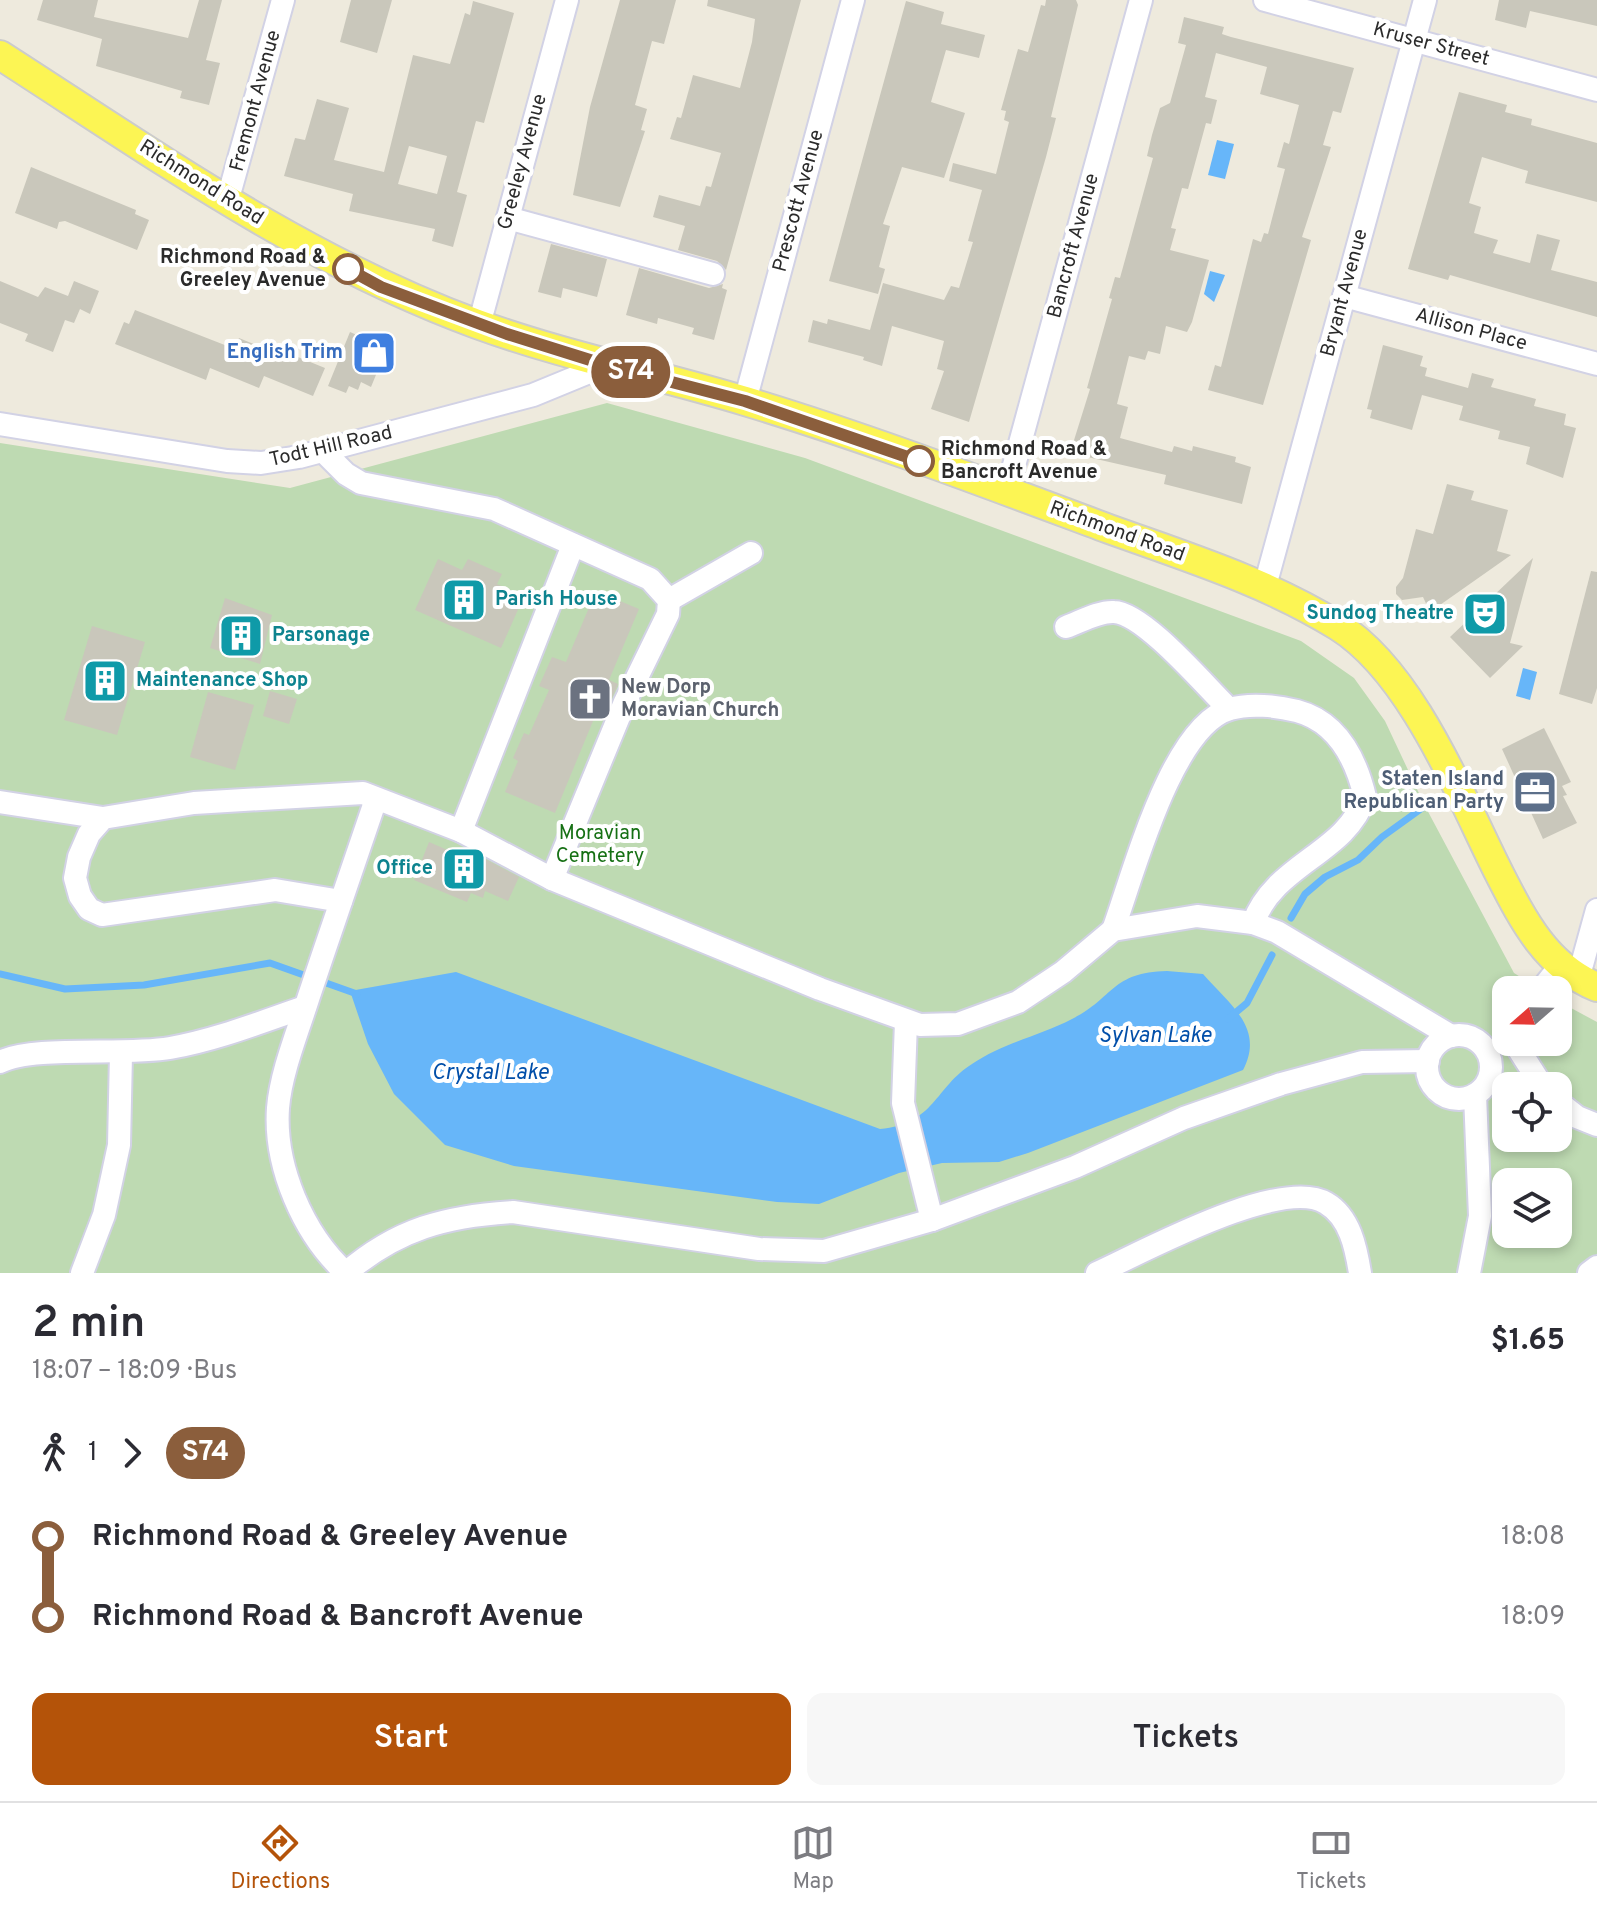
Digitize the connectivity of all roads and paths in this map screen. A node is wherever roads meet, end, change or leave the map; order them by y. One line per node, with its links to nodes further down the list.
1 (283, 0): 10 (street, Fremont Avenue)
2 (567, 0): 11 (street, Greeley Avenue)
3 (853, 0): 17 (street, Prescott Avenue)
4 (1141, 0): 20 (street, Bancroft Avenue)
5 (1265, 0): 7 (street, Kruser Street)
6 (1425, 0): 7 (street, Bryant Avenue)
7 (1414, 41): 9 (street, Kruser Street); 13 (street, Bryant Avenue)
8 (0, 55): 10 (main road, Richmond Road)
9 (1597, 90)
10 (227, 202): 14 (main road, Richmond Road)
11 (508, 218): 12 (street); 14 (street, Greeley Avenue)
12 (713, 274)
13 (1344, 296): 15 (street, Allison Place); 23 (street, Bryant Avenue)
14 (479, 325): 16 (main road, Richmond Road)
15 (1597, 364)
16 (606, 365): 17 (main road, Richmond Road); 19 (street, Todt Hill Road)
17 (745, 401): 20 (main road, Richmond Road)
18 (0, 424): 19 (street, Todt Hill Road)
19 (323, 451): 21 (street)
20 (1007, 491): 23 (main road, Richmond Road)
21 (573, 545): 24 (street); 30 (street)
22 (751, 553): 24 (street)
23 (1265, 586): 36 (main road, Richmond Road)
24 (669, 600): 31 (street)
25 (1066, 627): 26 (street)
26 (1229, 709): 34 (street); 35 (street)
27 (376, 799): 29 (street); 30 (street); 32 (street)
28 (0, 802): 29 (street)
29 (103, 818): 32 (street)
30 (461, 831): 31 (street)
31 (552, 879): 38 (street)
32 (341, 901): 37 (street)
33 (1597, 910): 36 (street)
34 (1253, 923): 35 (street); 39 (street)
35 (1113, 930): 38 (street)
36 (1578, 977)
37 (308, 1001): 42 (street); 51 (street)
38 (906, 1022): 48 (street)
39 (1451, 1036): 41 (street); 43 (street)
40 (1492, 1044): 41 (street)
41 (1486, 1049): 45 (street)
42 (121, 1054): 44 (street); 50 (street)
43 (1428, 1061): 45 (street); 48 (street)
44 (0, 1062)
45 (1475, 1095): 54 (street)
46 (1572, 1110): 47 (street)
47 (1597, 1125)
48 (932, 1220): 51 (street)
49 (1597, 1267): 55 (street)
50 (82, 1273)
51 (346, 1273)
52 (1097, 1273): 53 (street)
53 (1360, 1273)
54 (1469, 1273)
55 (1589, 1273)

